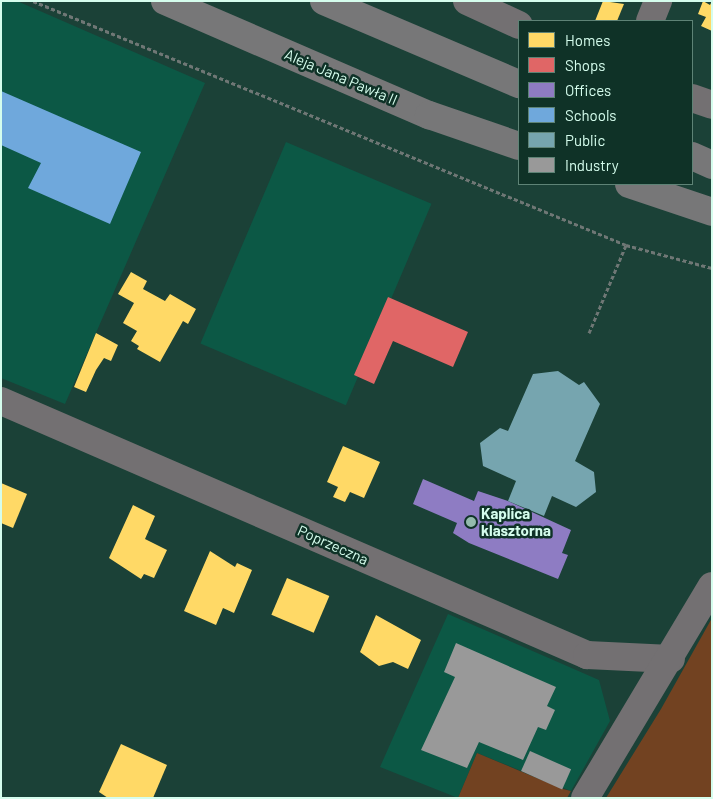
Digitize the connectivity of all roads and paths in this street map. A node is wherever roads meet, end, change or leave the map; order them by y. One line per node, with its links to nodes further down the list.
1 (33, 1): 16 (path)
2 (165, 1): 11 (main road, Aleja Jana Pawła II)
3 (324, 1): 8 (main road)
4 (467, 1): 7 (street)
5 (658, 1): 6 (street)
6 (650, 20)
7 (518, 25)
8 (518, 84)
9 (693, 98): 10 (street)
10 (712, 106)
11 (518, 146)
12 (693, 156): 13 (main road)
13 (712, 165)
14 (632, 185): 15 (main road)
15 (712, 212)
16 (626, 245): 17 (path); 18 (path)
17 (712, 268)
18 (589, 332)
19 (1, 400): 21 (street, Poprzeczna)
20 (712, 586): 21 (street)
21 (671, 659): 22 (street)
22 (585, 798)

